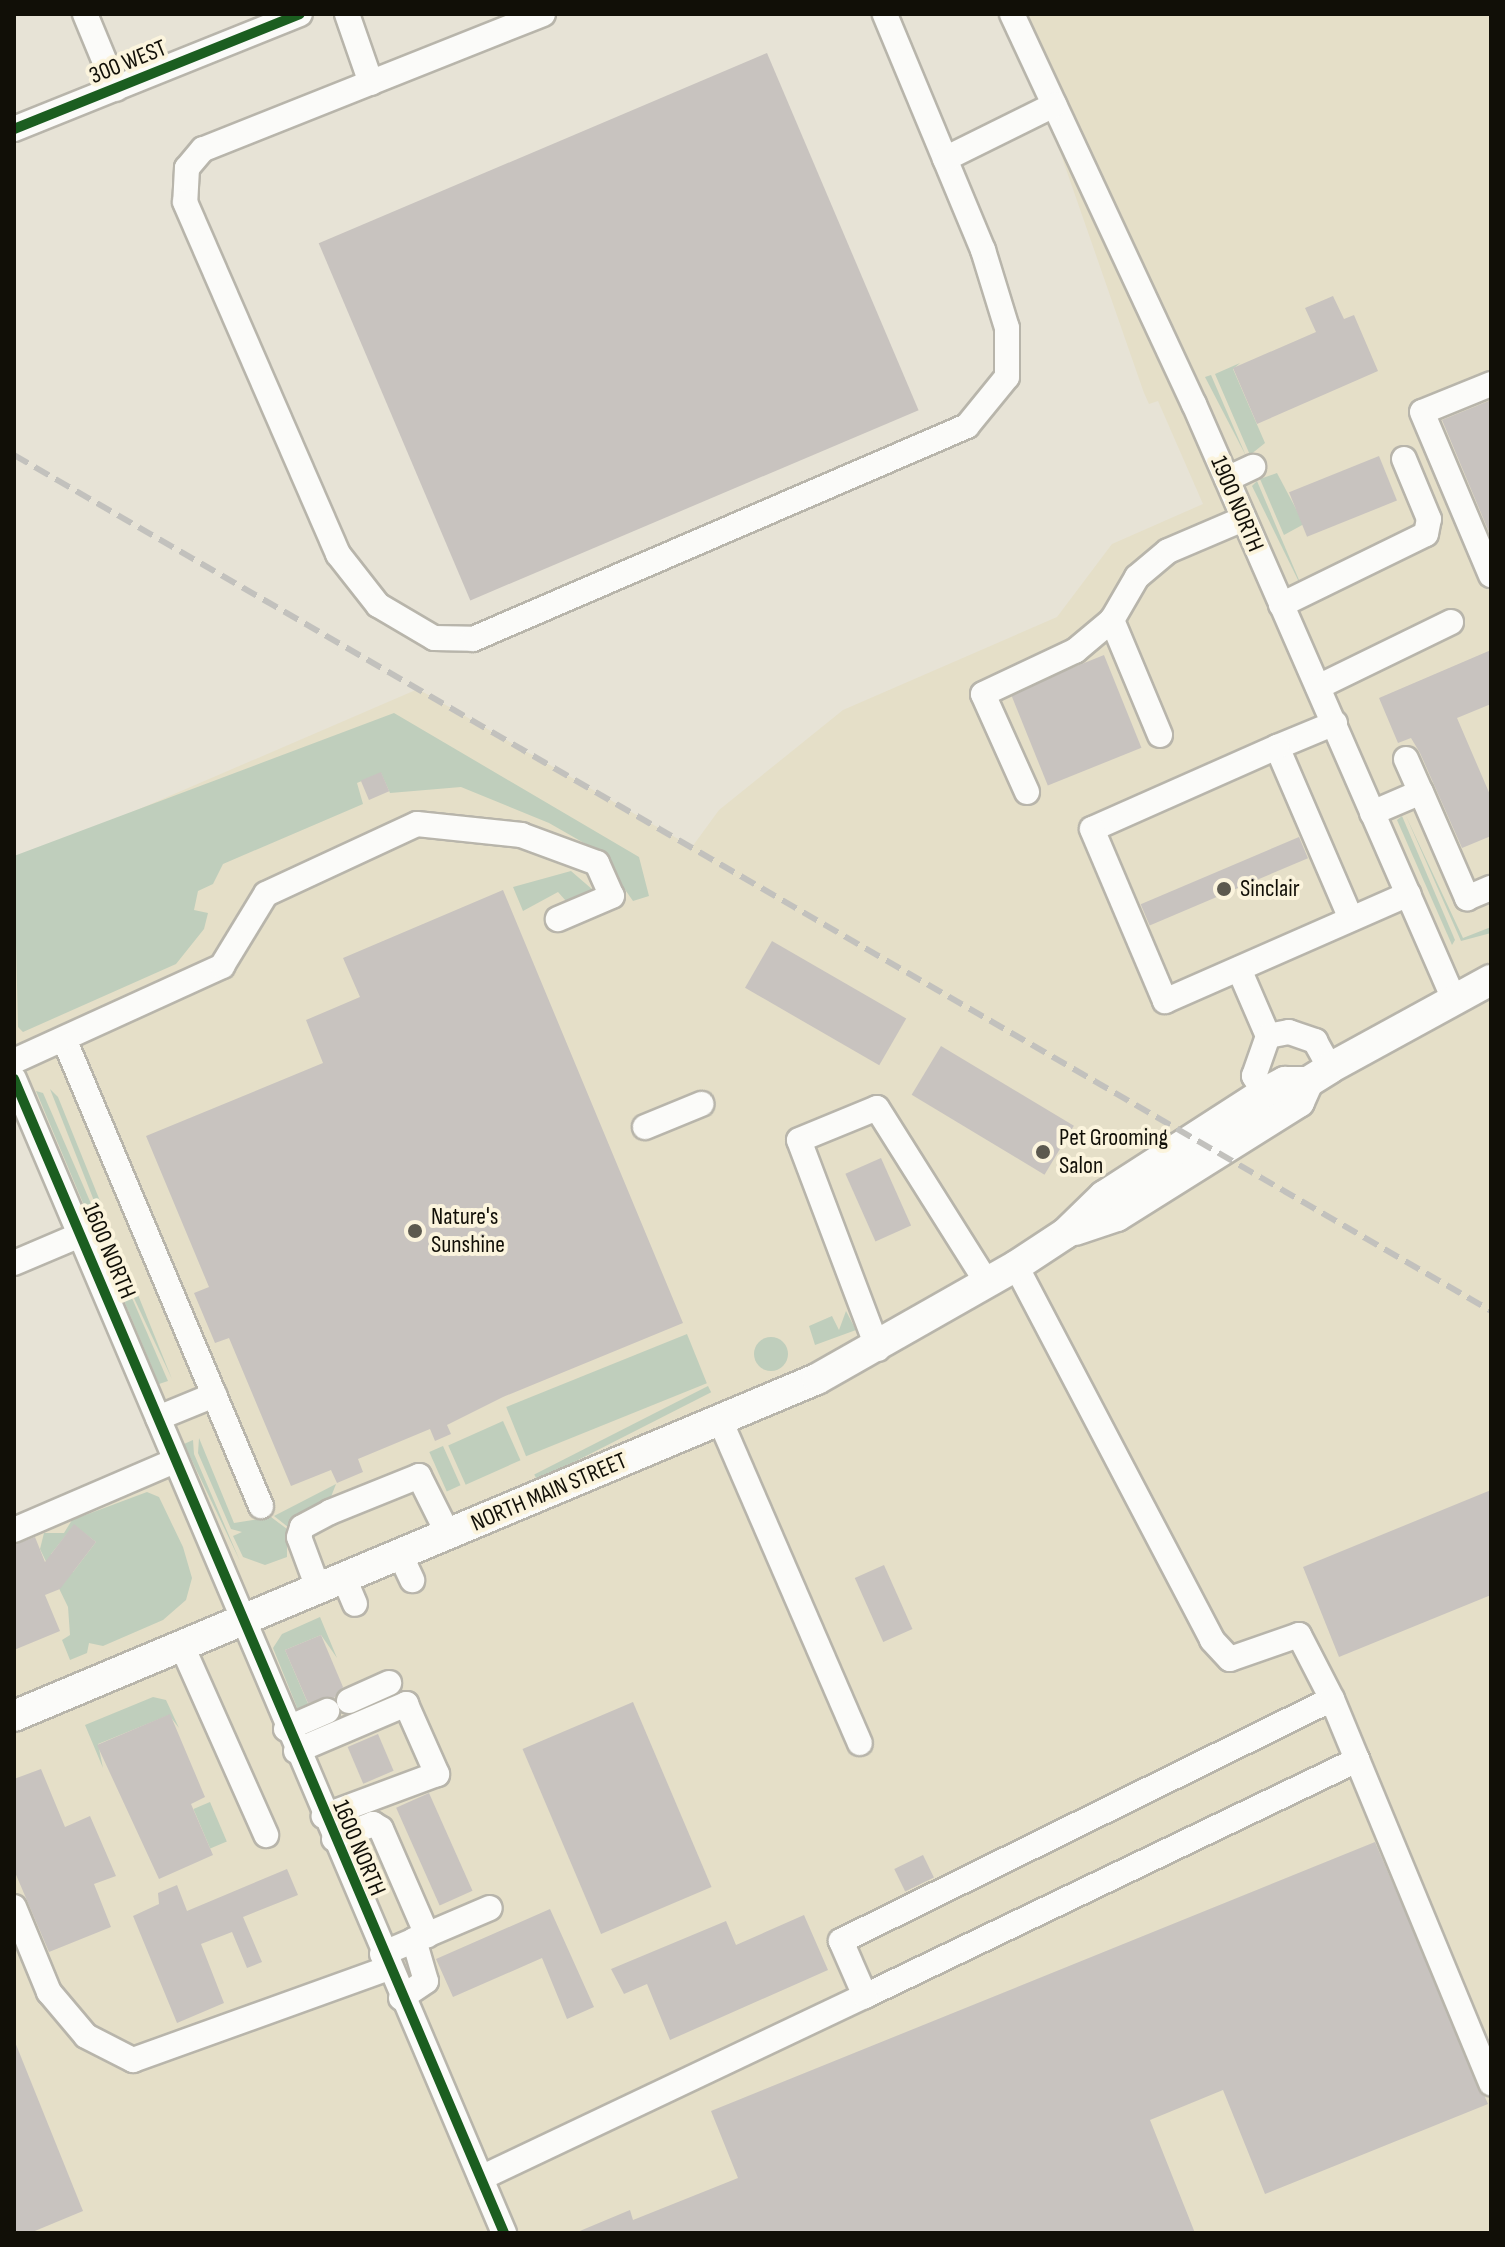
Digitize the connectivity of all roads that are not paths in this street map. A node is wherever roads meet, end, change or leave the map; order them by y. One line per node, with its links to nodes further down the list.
1 (85, 14): 8 (street)
2 (300, 14): 8 (street, 300 WEST)
3 (347, 14): 7 (street)
4 (543, 14): 7 (street)
5 (885, 14): 11 (street)
6 (1012, 14): 9 (street, 1900 NORTH)
7 (371, 83): 11 (street)
8 (116, 89): 10 (street, 300 WEST)
9 (1054, 105): 11 (street); 15 (street, 1900 NORTH)
10 (14, 129)
11 (945, 159)
12 (1491, 384): 17 (street)
13 (1404, 459): 18 (street)
14 (1253, 467): 15 (street)
15 (1227, 479): 16 (street, 1900 NORTH)
16 (1243, 519): 18 (street, 1900 NORTH); 19 (street)
17 (1491, 575)
18 (1281, 605): 21 (street, 1900 NORTH)
19 (1112, 620): 23 (street); 26 (street)
20 (1451, 622): 21 (street)
21 (1318, 687): 22 (street, 1900 NORTH)
22 (1335, 723): 24 (street); 28 (street, 1900 NORTH)
23 (1160, 735)
24 (1277, 747): 32 (street); 33 (street)
25 (1406, 759): 27 (street)
26 (1027, 792)
27 (1421, 792): 28 (street); 29 (street)
28 (1372, 813): 30 (street, 1900 NORTH)
29 (1491, 888)
30 (1409, 894): 32 (street); 35 (street, 1900 NORTH)
31 (558, 919): 37 (street)
32 (1351, 919): 33 (street)
33 (1239, 969): 36 (street)
34 (1491, 980): 35 (main road, NORTH MAIN STREET)
35 (1453, 997): 39 (main road, NORTH MAIN STREET)
36 (1268, 1036): 39 (street); 41 (street)
37 (64, 1039): 38 (street); 50 (street)
38 (14, 1061)
39 (1319, 1075): 41 (main road, NORTH MAIN STREET); 44 (main road, NORTH MAIN STREET)
40 (14, 1079): 45 (street, 1600 NORTH)
41 (1264, 1093): 44 (main road, NORTH MAIN STREET)
42 (701, 1104): 43 (street)
43 (645, 1127)
44 (1066, 1233): 47 (main road, NORTH MAIN STREET)
45 (80, 1235): 46 (street); 51 (street, 1600 NORTH)
46 (14, 1263)
47 (1016, 1266): 48 (main road, NORTH MAIN STREET); 61 (street)
48 (986, 1281): 49 (main road, NORTH MAIN STREET); 49 (street)
49 (878, 1349): 52 (main road, NORTH MAIN STREET)
50 (214, 1395): 51 (street); 54 (street)
51 (158, 1418): 53 (street, 1600 NORTH)
52 (720, 1420): 56 (main road, NORTH MAIN STREET); 64 (street)
53 (174, 1461): 55 (street); 58 (street, 1600 NORTH)
54 (261, 1506)
55 (14, 1530)
56 (448, 1534): 57 (main road, NORTH MAIN STREET); 57 (street)
57 (339, 1590): 58 (main road, NORTH MAIN STREET)
58 (240, 1621): 59 (main road, NORTH MAIN STREET); 63 (street, 1600 NORTH)
59 (182, 1646): 62 (main road, NORTH MAIN STREET); 67 (street)
60 (389, 1683): 63 (street)
61 (1332, 1699): 65 (street); 72 (street)
62 (14, 1716)
63 (291, 1740): 66 (street, 1600 NORTH); 66 (street)
64 (860, 1743)
65 (1357, 1760): 72 (street); 74 (street)
66 (329, 1828): 70 (street); 71 (street, 1600 NORTH)
67 (266, 1835)
68 (14, 1907): 71 (street)
69 (490, 1908): 70 (street)
70 (421, 1938): 71 (street); 73 (street)
71 (385, 1961): 73 (street, 1600 NORTH)
72 (865, 1996): 75 (street)
73 (401, 1998): 75 (street, 1600 NORTH)
74 (1491, 2083)
75 (481, 2178): 76 (street, 1600 NORTH)
76 (504, 2233)

